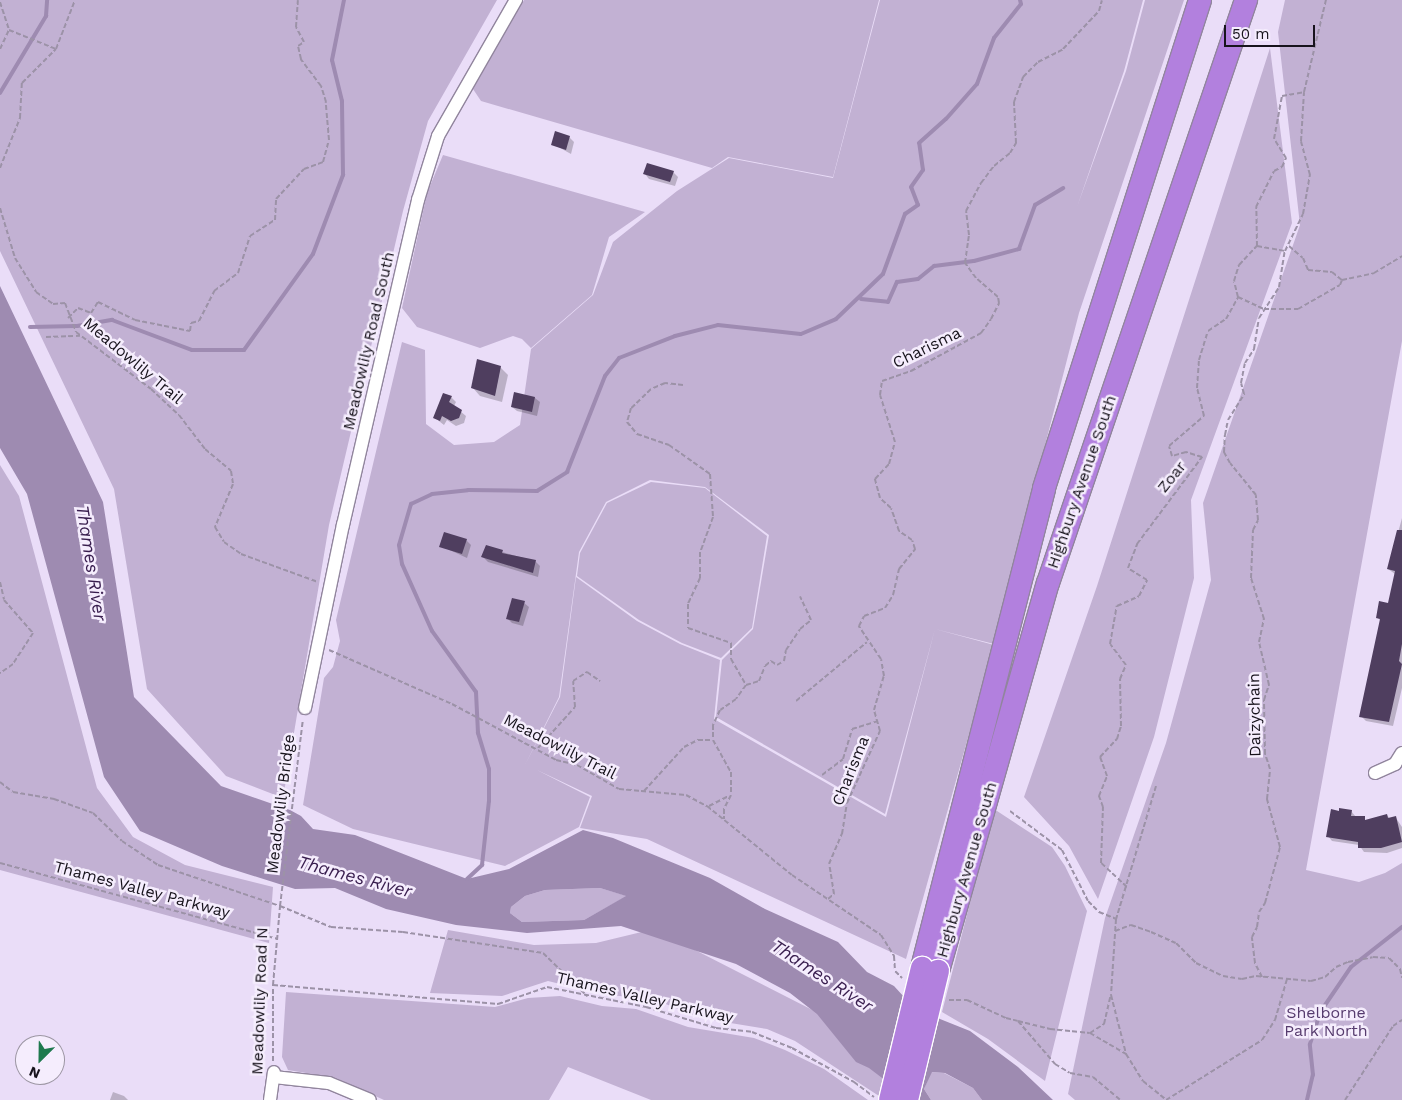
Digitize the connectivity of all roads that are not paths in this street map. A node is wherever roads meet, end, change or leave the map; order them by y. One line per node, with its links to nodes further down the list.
1 (516, 0): 4 (street, Meadowlily Road South)
2 (1200, 0): 7 (highway, Highbury Avenue South)
3 (1246, 0): 7 (highway, Highbury Avenue South)
4 (304, 708)
5 (1402, 753): 6 (street)
6 (1375, 773)
7 (922, 973): 10 (highway, bridge); 11 (highway, bridge)
8 (270, 1100): 9 (street, Meadowlily Road N)
9 (370, 1100)
10 (890, 1100)
11 (907, 1100)

